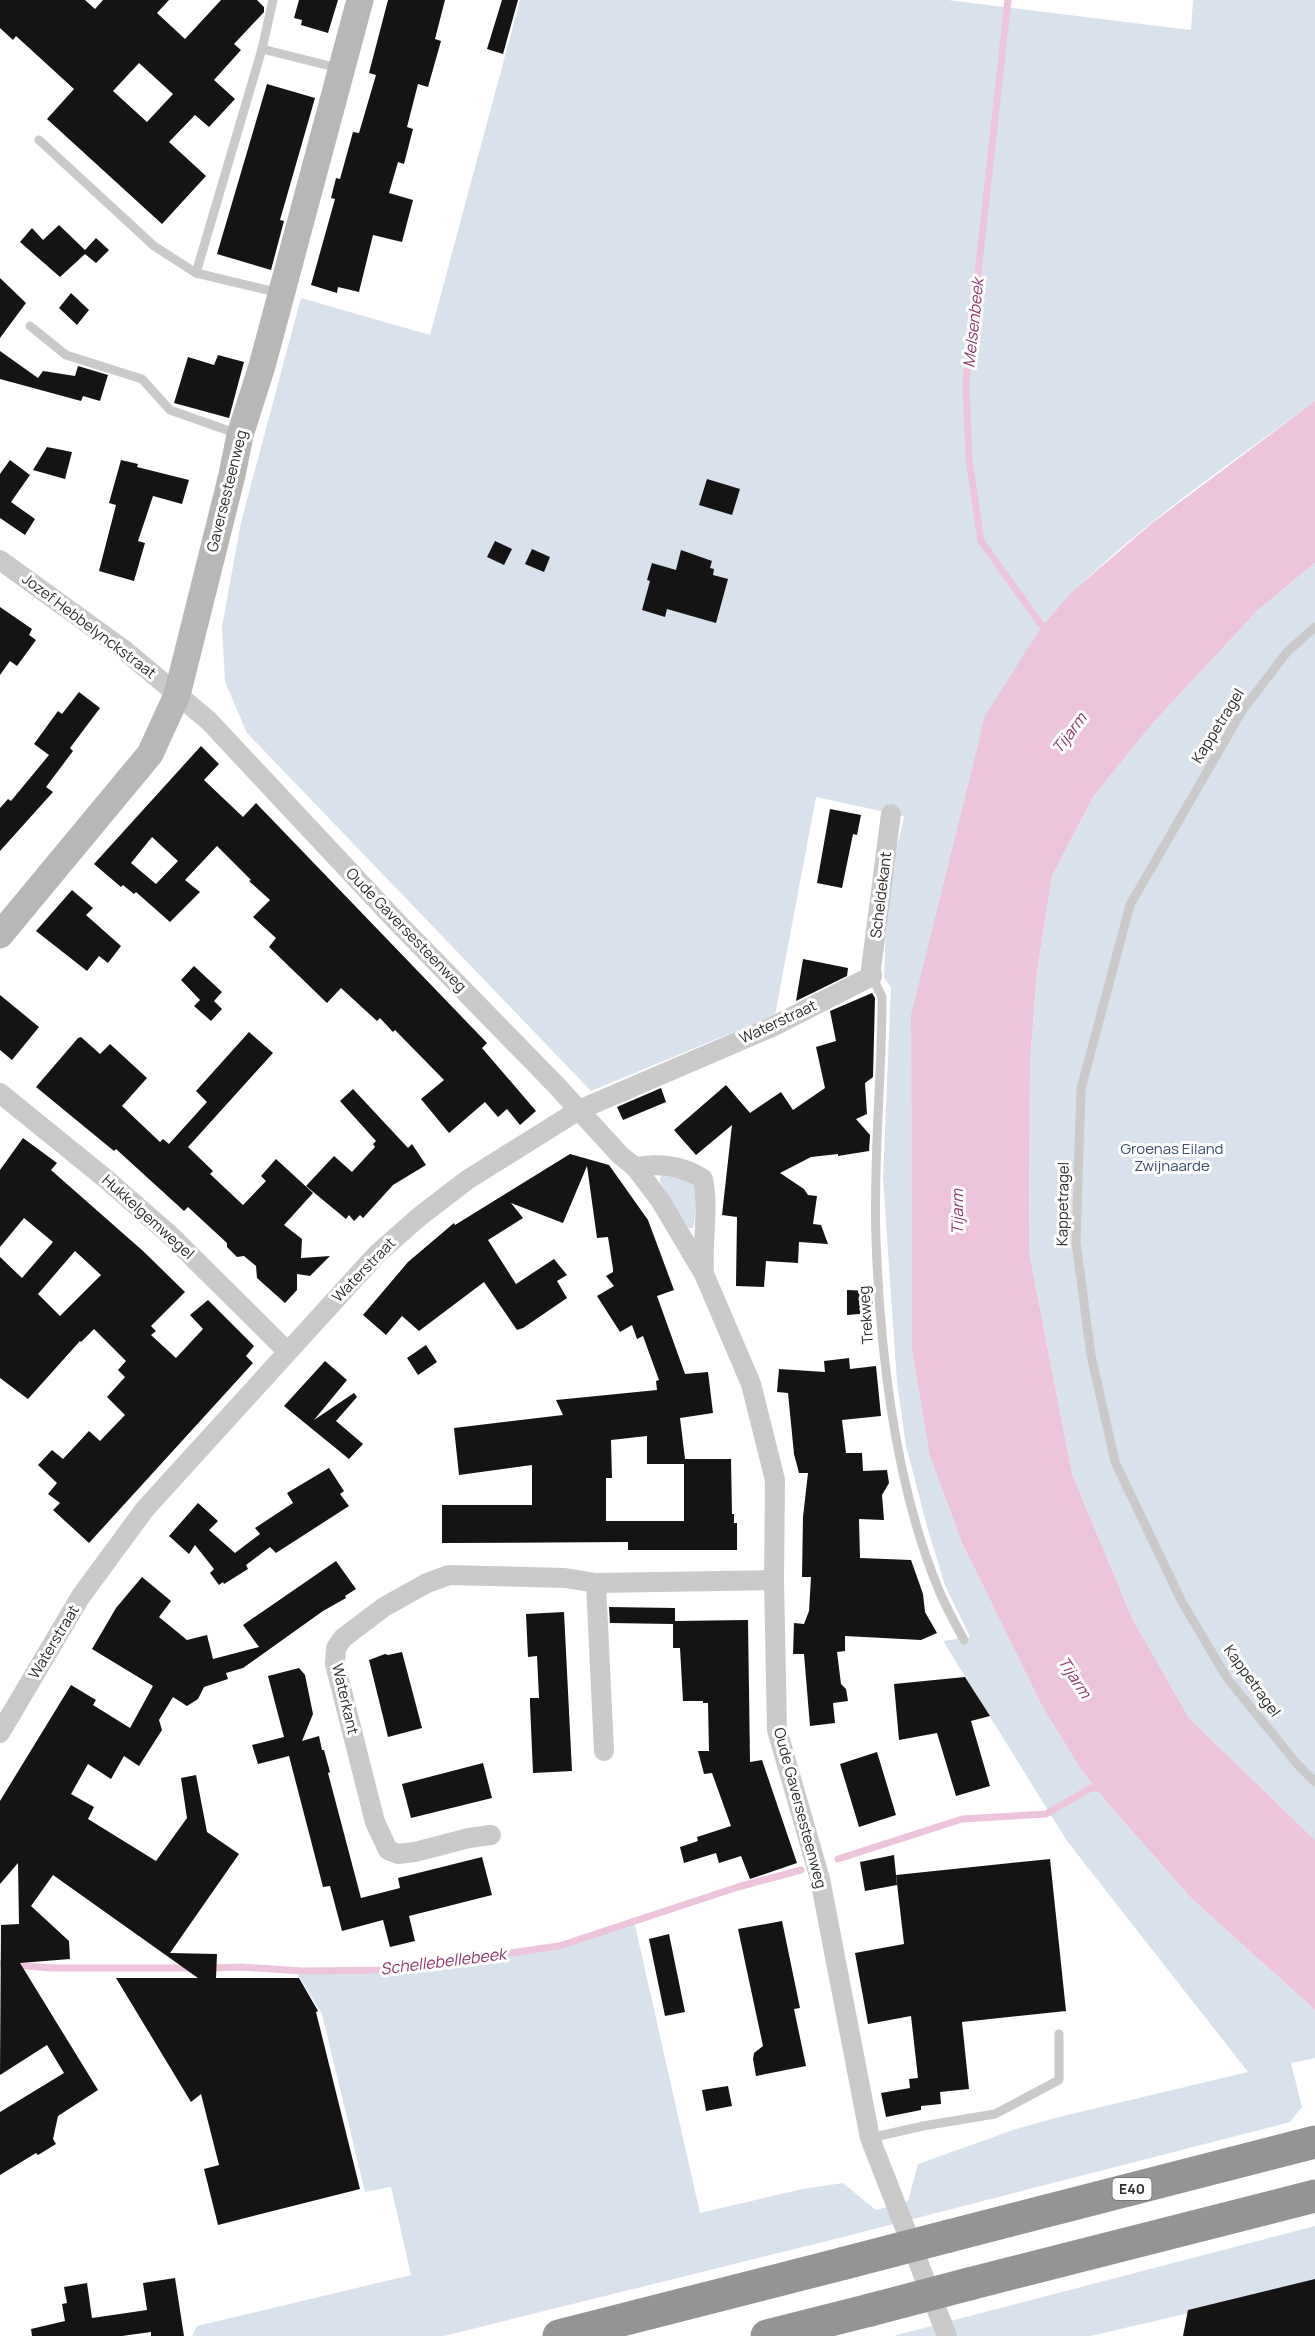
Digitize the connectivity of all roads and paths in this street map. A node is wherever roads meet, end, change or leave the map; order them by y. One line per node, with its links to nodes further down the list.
1 (273, 0): 3 (lane)
2 (360, 0): 4 (street, Gaversesteenweg)
3 (262, 49): 4 (lane); 6 (lane)
4 (342, 69): 7 (street, Gaversesteenweg)
5 (39, 140): 6 (lane)
6 (196, 273): 7 (lane)
7 (282, 293): 9 (street, Gaversesteenweg)
8 (30, 326): 9 (lane)
9 (240, 435): 12 (street, Gaversesteenweg)
10 (0, 560): 12 (street, Jozef Hebbelynckstraat)
11 (1315, 627): 26 (lane, Kappetragel)
12 (177, 695): 14 (street, Gaversesteenweg); 17 (street, Oude Gaversesteenweg)
13 (891, 814): 15 (street, Scheldekant)
14 (0, 935)
15 (872, 975): 17 (street, Waterstraat); 23 (lane, Trekweg)
16 (0, 1093): 20 (street, Hukkelgemwegel)
17 (579, 1110): 18 (street, Oude Gaversesteenweg); 20 (street, Waterstraat)
18 (634, 1167): 19 (street, Oude Gaversesteenweg); 19 (street, Oude Gaversesteenweg)
19 (704, 1274): 21 (street, Oude Gaversesteenweg)
20 (288, 1351): 24 (street, Waterstraat)
21 (774, 1580): 22 (street, Waterkant); 29 (street, Oude Gaversesteenweg)
22 (596, 1583): 25 (street); 27 (street, Waterkant)
23 (964, 1640)
24 (0, 1733)
25 (604, 1751)
26 (1315, 1782)
27 (491, 1835)
28 (1059, 2034): 29 (lane)
29 (870, 2138): 34 (street, Oude Gaversesteenweg)
30 (1315, 2142): 32 (highway, E40, bridge)
31 (1315, 2196): 33 (highway, bridge)
32 (559, 2336)
33 (767, 2336)
34 (947, 2336)

